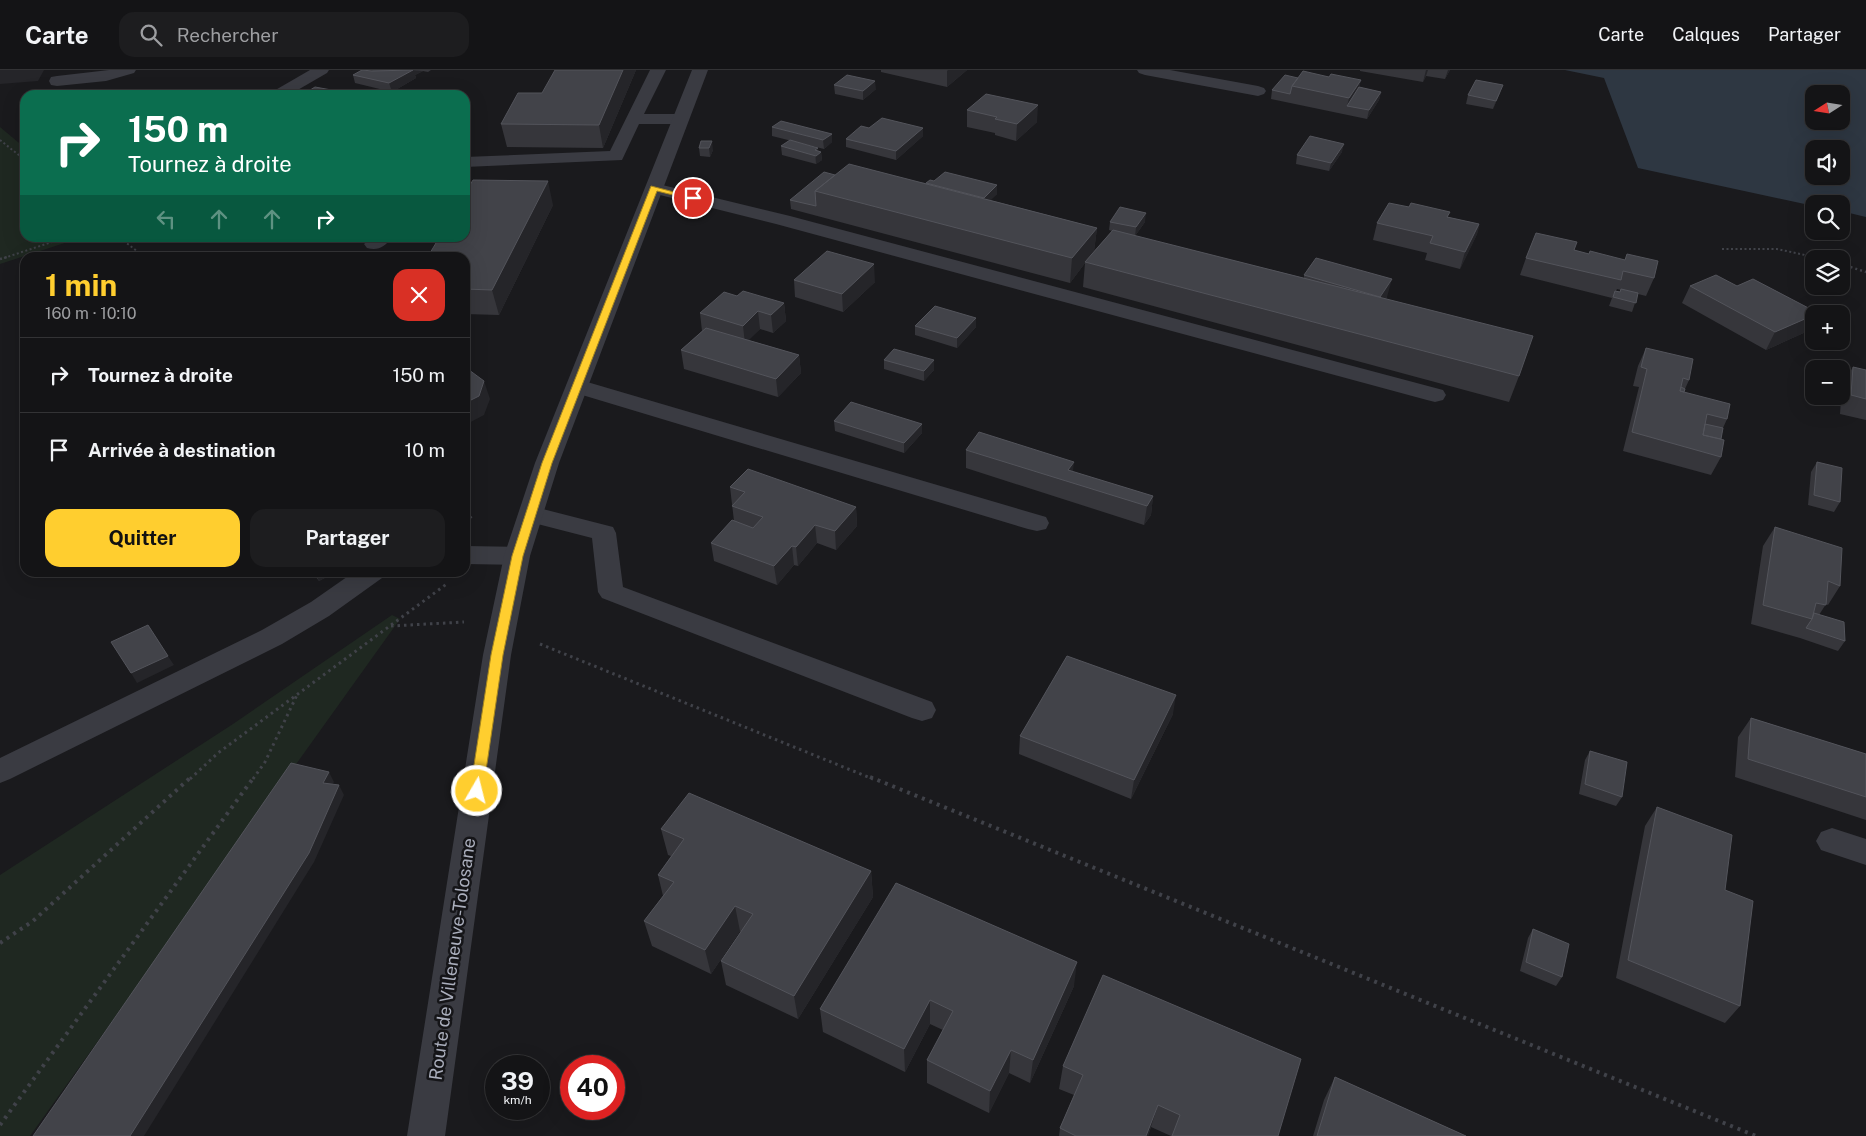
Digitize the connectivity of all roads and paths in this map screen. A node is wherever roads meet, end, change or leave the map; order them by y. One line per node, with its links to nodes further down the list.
1 (128, 70): 6 (street)
2 (321, 70): 7 (lane)
3 (658, 70): 9 (lane)
4 (700, 70): 10 (street, Route de Villeneuve-Tolosane)
5 (1145, 70): 8 (lane)
6 (57, 81)
7 (287, 90)
8 (1258, 90)
9 (633, 118): 10 (lane); 13 (lane)
10 (681, 119): 14 (street, Route de Villeneuve-Tolosane)
11 (0, 140): 12 (path)
12 (20, 156)
13 (470, 162)
14 (654, 188): 23 (street, Route de Villeneuve-Tolosane); 24 (lane)
15 (51, 242): 20 (path)
16 (125, 242): 18 (path)
17 (1722, 249): 19 (path)
18 (138, 252)
19 (1805, 255)
20 (0, 258)
21 (1850, 267): 22 (path)
22 (1866, 272)
23 (577, 386): 25 (street, Route de Villeneuve-Tolosane); 26 (lane)
24 (1435, 395)
25 (531, 514): 27 (street, Route de Villeneuve-Tolosane); 35 (lane)
26 (1036, 523)
27 (517, 556): 28 (lane); 41 (street, Route de Villeneuve-Tolosane)
28 (470, 565)
29 (366, 577): 36 (lane)
30 (448, 577): 32 (path)
31 (467, 622): 32 (path)
32 (390, 626): 34 (path)
33 (532, 641): 42 (path)
34 (298, 692): 39 (path); 40 (path)
35 (922, 710)
36 (0, 771)
37 (1832, 841): 38 (lane)
38 (1866, 852)
39 (0, 942)
40 (0, 1126)
41 (426, 1136)
42 (1756, 1136)

